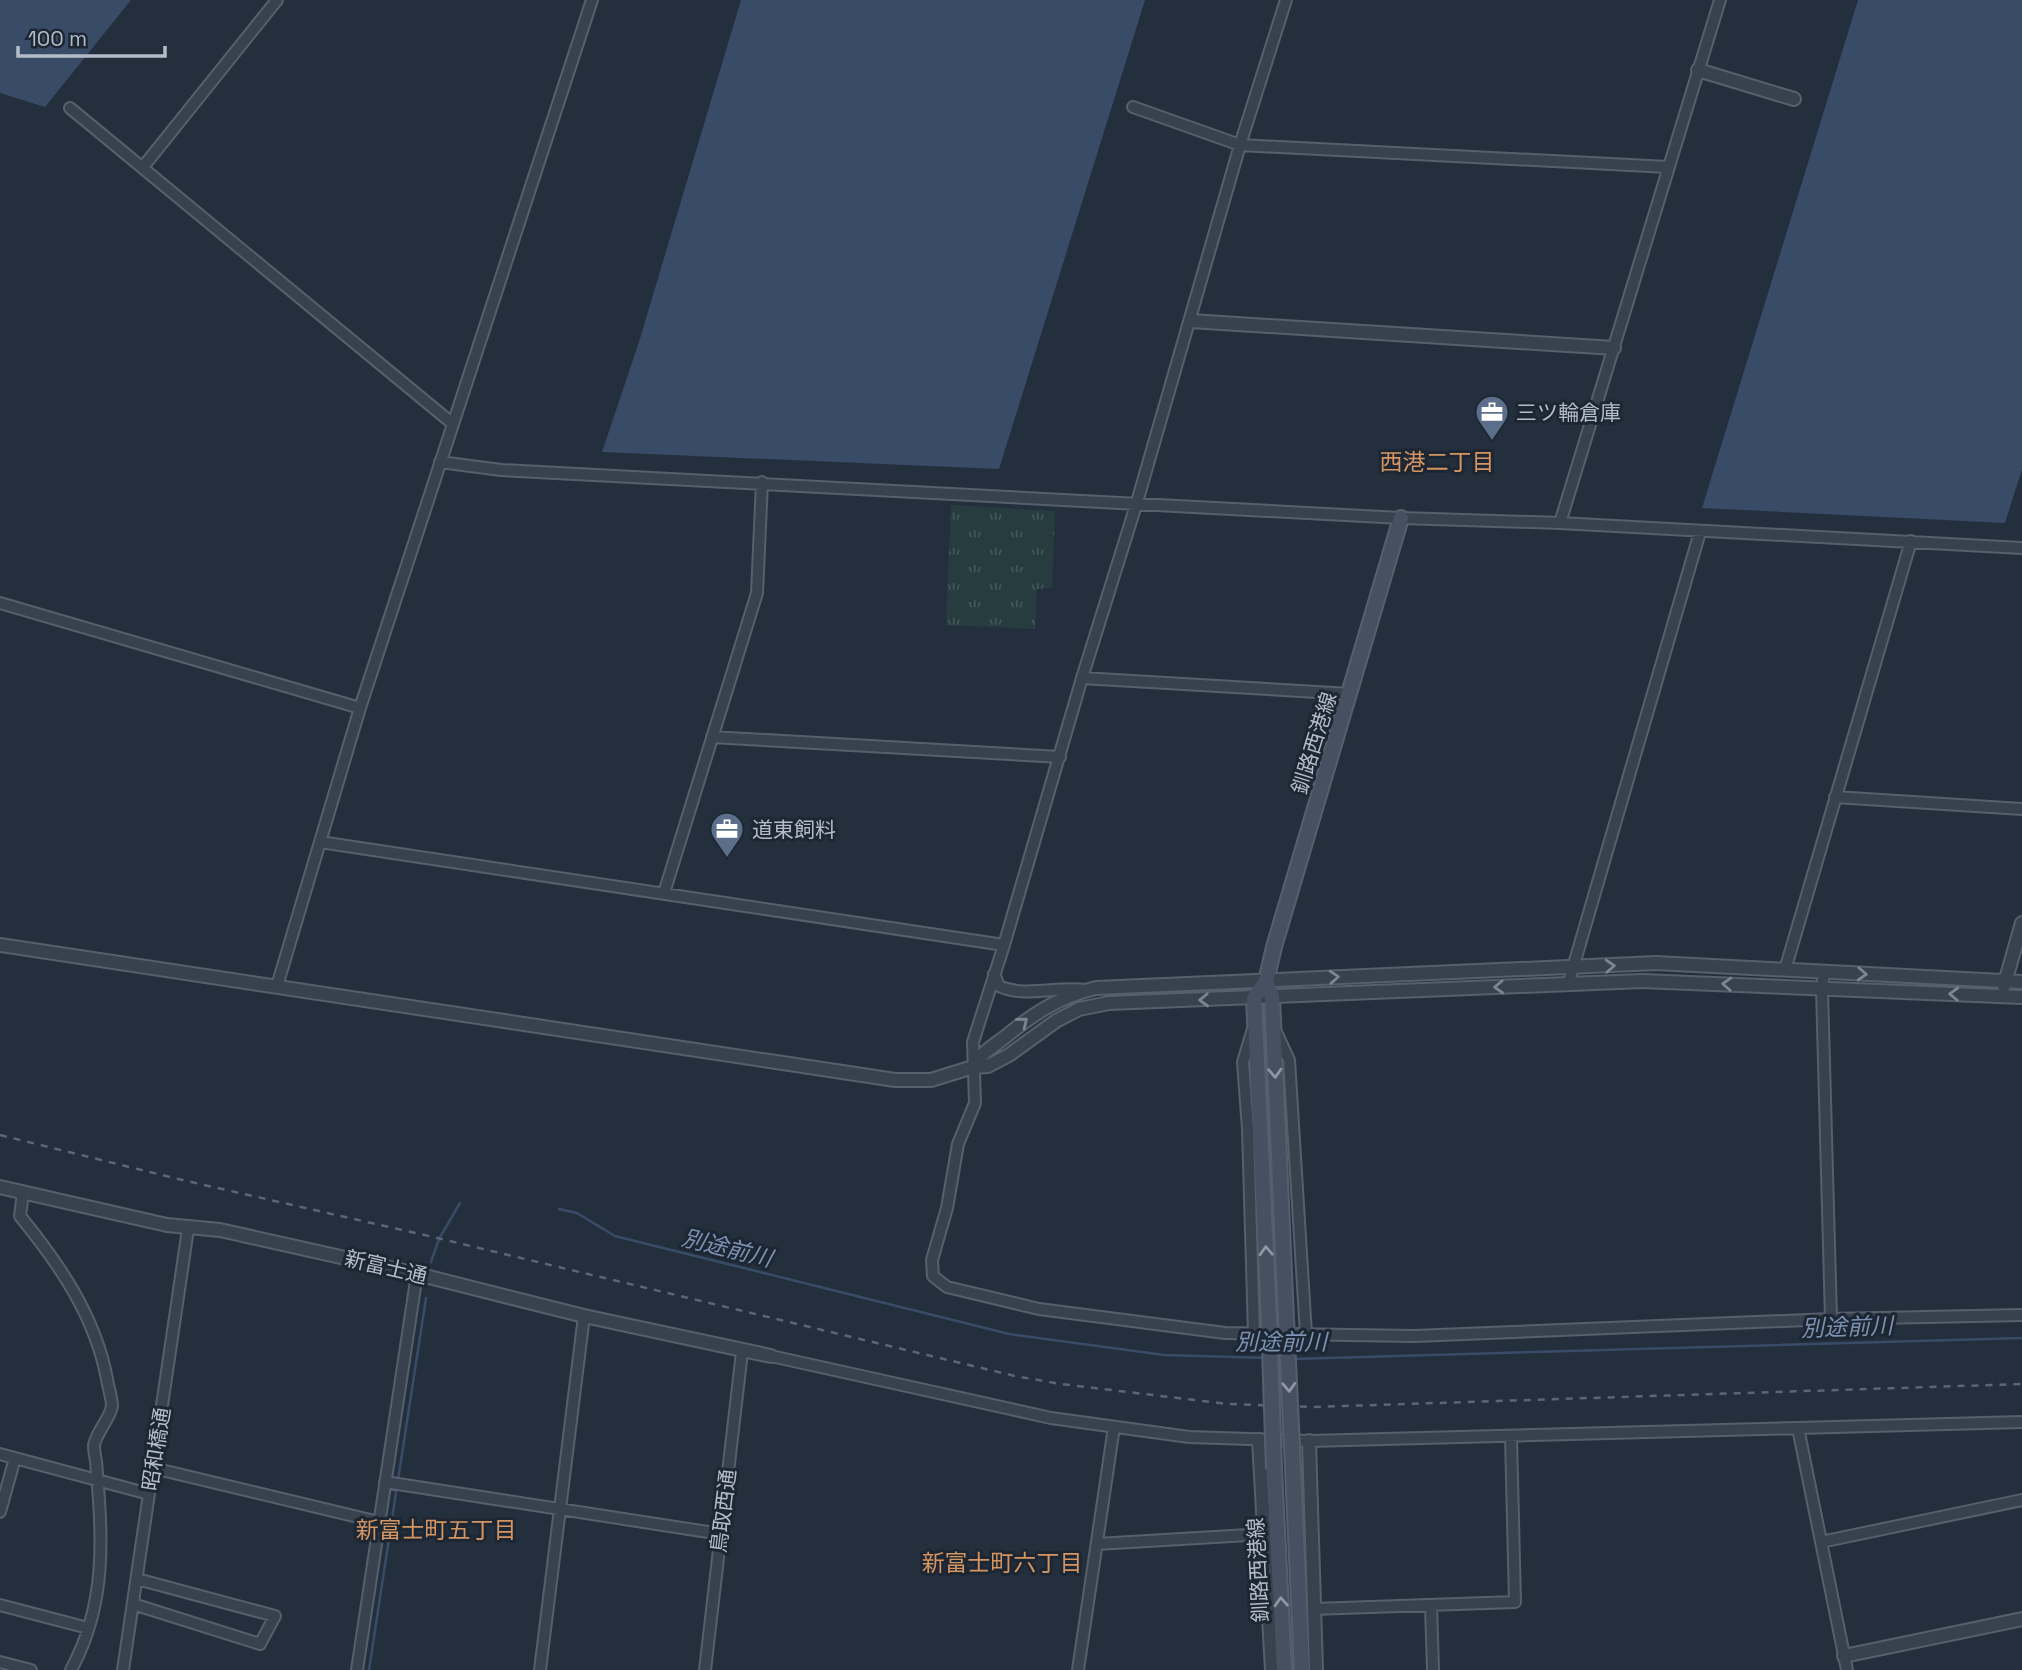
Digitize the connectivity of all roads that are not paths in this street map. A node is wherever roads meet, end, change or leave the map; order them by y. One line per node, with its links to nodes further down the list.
1 (277, 0): 10 (street)
2 (592, 0): 14 (street)
3 (1286, 0): 9 (street)
4 (1720, 0): 5 (street)
5 (1698, 70): 6 (street); 11 (street)
6 (1794, 99)
7 (1133, 107): 9 (street)
8 (70, 108): 10 (street)
9 (1240, 145): 11 (street); 12 (street)
10 (143, 167): 14 (street)
11 (1668, 167): 13 (street)
12 (1191, 321): 13 (street); 17 (street)
13 (1614, 348): 19 (street)
14 (453, 424): 15 (street)
15 (440, 462): 16 (street); 26 (street)
16 (762, 482): 17 (street); 27 (street)
17 (1137, 502): 18 (street); 24 (street)
18 (1401, 517): 19 (street); 25 (main road, 釧路西港線)
19 (1560, 523): 20 (street)
20 (1700, 532): 21 (street); 36 (street)
21 (1911, 541): 22 (street); 29 (street)
22 (2022, 548)
23 (0, 603): 26 (street)
24 (1082, 678): 25 (street); 28 (street)
25 (1350, 694): 40 (main road, 釧路西港線)
26 (360, 708): 31 (street)
27 (712, 737): 28 (street); 32 (street)
28 (1060, 757): 35 (street)
29 (1835, 797): 30 (street); 37 (street)
30 (2022, 809)
31 (320, 842): 32 (street); 44 (street)
32 (664, 893): 35 (street)
33 (2022, 923): 41 (street)
34 (0, 945): 44 (street)
35 (1004, 945): 39 (street)
36 (1573, 967): 37 (street, one-way to 37); 40 (street, one-way to 36); 43 (street)
37 (1785, 970): 38 (street)
38 (1824, 972): 41 (street, one-way to 41); 45 (street)
39 (994, 974): 46 (street); 53 (street)
40 (1266, 981): 46 (street); 48 (main road); 50 (main road, 釧路西港線)
41 (2005, 981): 42 (street); 47 (street)
42 (2022, 982)
43 (1568, 985): 45 (street, one-way to 43); 48 (street, one-way to 48)
44 (276, 986): 53 (street)
45 (1822, 989): 47 (street, one-way to 45); 60 (street)
46 (1085, 990): 53 (street, one-way to 46)
47 (2002, 996): 49 (street)
48 (1272, 997): 50 (street); 52 (main road)
49 (2022, 997)
50 (1254, 998): 51 (main road); 53 (street, one-way to 53)
51 (1255, 1023): 61 (street); 102 (main road, 釧路西港線, one-way to 51, bridge)
52 (1272, 1023): 62 (street); 103 (main road, 釧路西港線, one-way to 103, bridge)
53 (973, 1067): 61 (street)
54 (0, 1187): 55 (street, 新富士通)
55 (23, 1193): 56 (street, 新富士通); 74 (street)
56 (188, 1228): 57 (street, 新富士通); 73 (street, 昭和橋通)
57 (418, 1273): 59 (street, 新富士通); 75 (street)
58 (2022, 1315): 60 (street)
59 (584, 1316): 63 (street, 新富士通); 78 (street)
60 (1831, 1319): 62 (street)
61 (1254, 1334): 62 (street)
62 (1306, 1334)
63 (742, 1352): 64 (street, 新富士通); 81 (street, 鳥取西通)
64 (771, 1356): 66 (street)
65 (2022, 1422): 67 (street)
66 (1114, 1427): 69 (street); 84 (street)
67 (1798, 1428): 68 (street); 83 (street)
68 (1511, 1437): 70 (street); 88 (street)
69 (1259, 1440): 70 (street); 82 (street)
70 (1309, 1441): 89 (street)
71 (0, 1454): 72 (street)
72 (15, 1458): 74 (street); 79 (street)
73 (153, 1468): 76 (street, 昭和橋通); 80 (street)
74 (97, 1480): 76 (street); 91 (street)
75 (385, 1482): 78 (street); 80 (street)
76 (149, 1494): 85 (street, 昭和橋通)
77 (2022, 1500): 83 (street)
78 (560, 1509): 81 (street); 98 (street)
79 (0, 1512)
80 (379, 1521): 97 (street)
81 (721, 1534): 99 (street, 鳥取西通)
82 (1265, 1534): 84 (street); 101 (street)
83 (1821, 1542): 92 (street)
84 (1097, 1544): 100 (street)
85 (137, 1578): 86 (street, 昭和橋通); 86 (street)
86 (133, 1604): 96 (street, 昭和橋通)
87 (0, 1605): 91 (street)
88 (1431, 1605): 89 (street); 105 (street)
89 (1313, 1609): 104 (street)
90 (2022, 1619): 92 (street)
91 (88, 1629): 95 (street)
92 (1844, 1656): 106 (street)
93 (0, 1662): 94 (street)
94 (31, 1670)
95 (71, 1670)
96 (123, 1670)
97 (357, 1670)
98 (540, 1670)
99 (705, 1670)
100 (1078, 1670)
101 (1272, 1670)
102 (1284, 1670)
103 (1302, 1670)
104 (1316, 1670)
105 (1433, 1670)
106 (1847, 1670)

